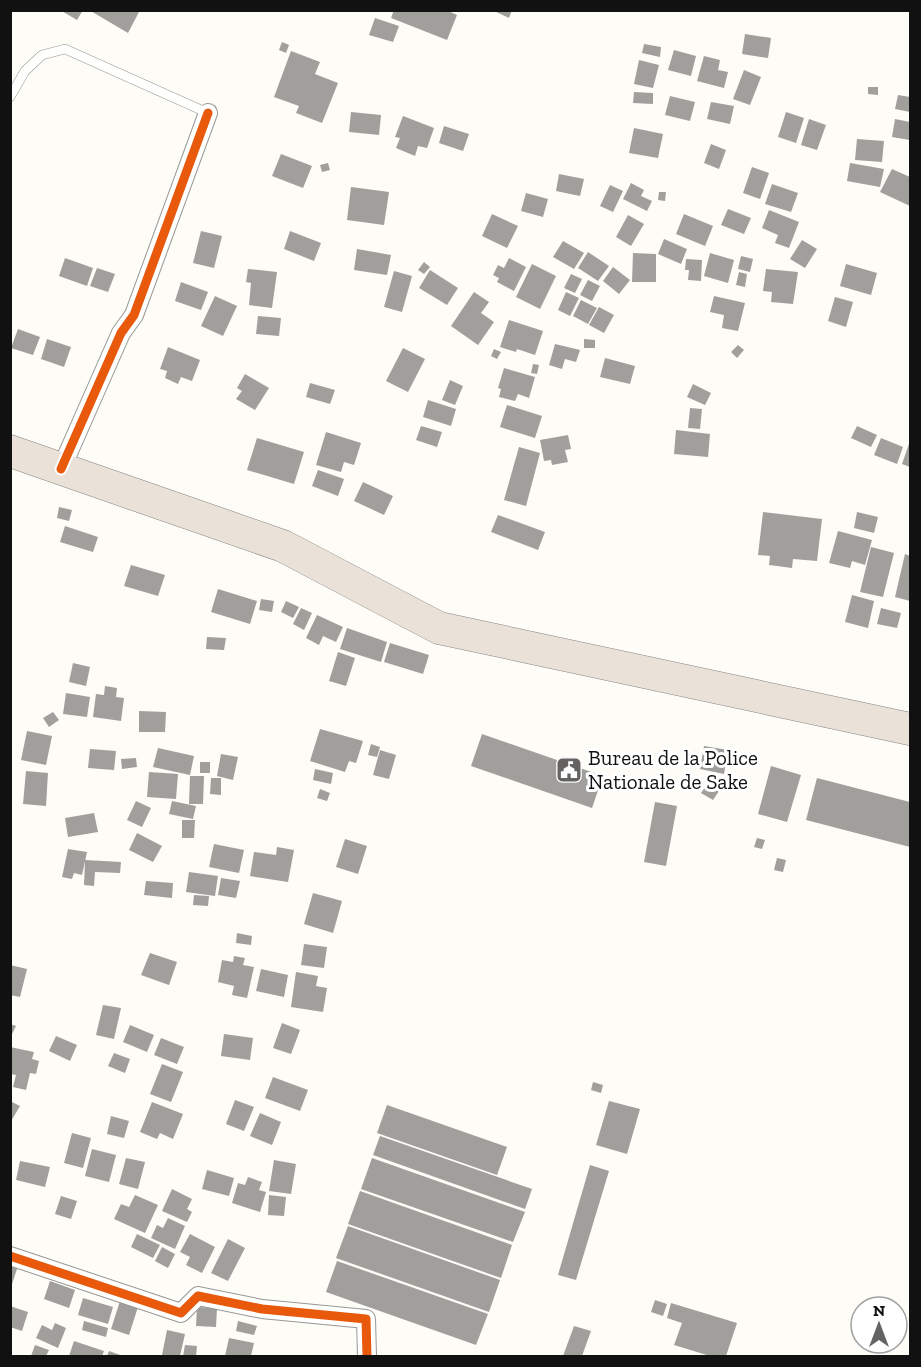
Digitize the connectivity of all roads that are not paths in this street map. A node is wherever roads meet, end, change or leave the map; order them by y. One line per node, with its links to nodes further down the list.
1 (10, 97): 2 (lane)
2 (208, 113): 4 (street)
3 (10, 451): 4 (highway)
4 (61, 469): 5 (highway)
5 (910, 729)
6 (10, 1256): 7 (street)
7 (367, 1356)

